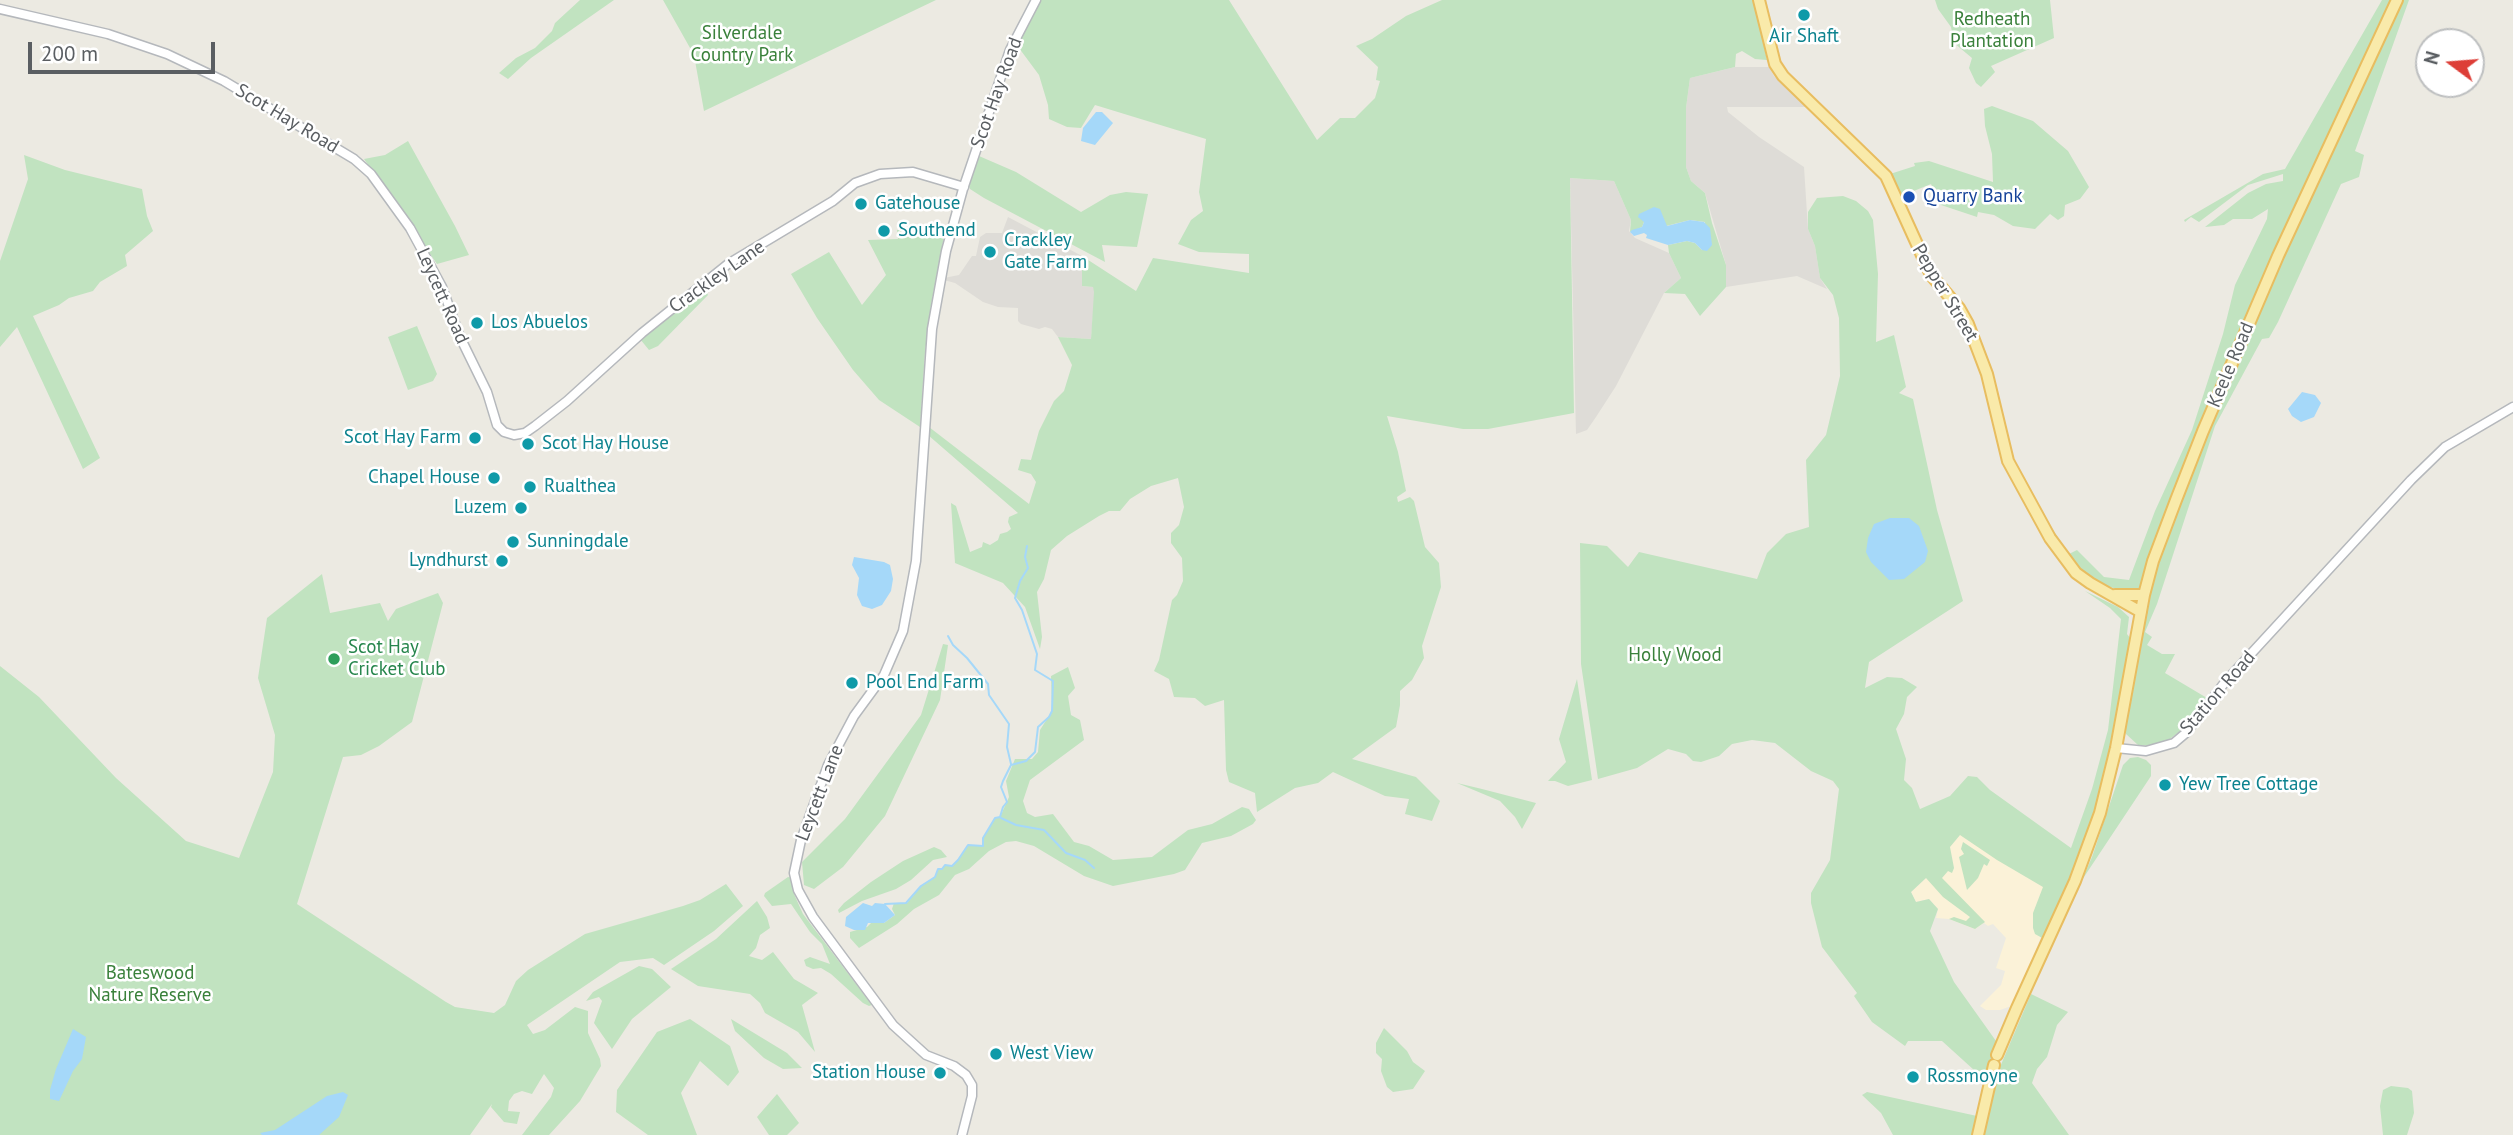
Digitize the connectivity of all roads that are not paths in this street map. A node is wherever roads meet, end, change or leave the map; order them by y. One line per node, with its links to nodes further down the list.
1 (1036, 0): 6 (street, Scot Hay Road)
2 (1759, 0): 9 (main road, Pepper Street)
3 (2397, 0): 10 (main road, Keele Road)
4 (0, 9): 5 (street, Scot Hay Road)
5 (371, 174): 8 (street, Leycett Road)
6 (963, 188): 8 (street, Crackley Lane); 13 (street, Leycett Lane)
7 (2513, 407): 12 (street, Station Road)
8 (497, 425)
9 (2112, 595): 10 (main road); 11 (main road, Pepper Street)
10 (2144, 595): 11 (main road, Keele Road)
11 (2141, 612): 12 (main road, Keele Road)
12 (2116, 748): 14 (main road)
13 (962, 1135)
14 (1978, 1135)

